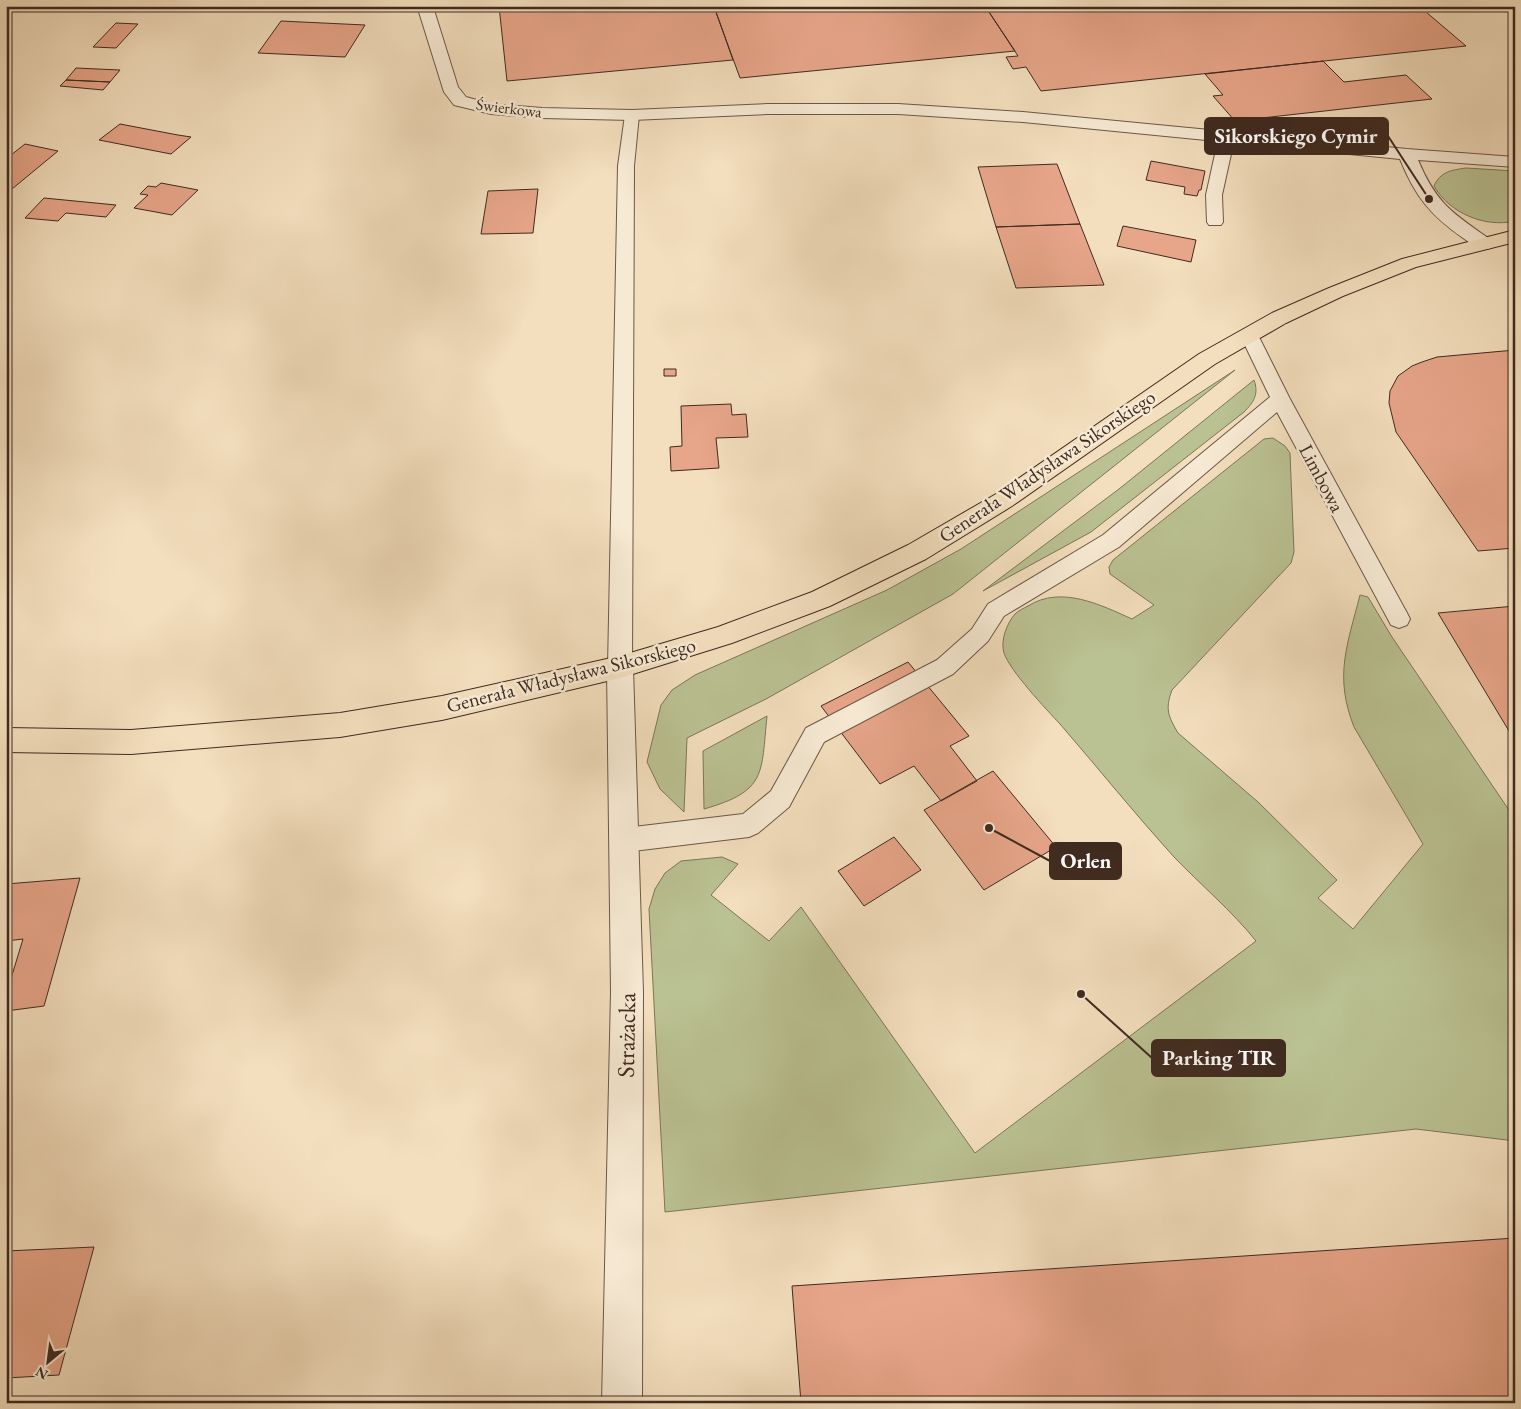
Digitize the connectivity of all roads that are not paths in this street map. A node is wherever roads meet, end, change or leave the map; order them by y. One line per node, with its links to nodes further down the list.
1 (422, 6): 2 (street, Świerkowa)
2 (632, 115): 3 (street, Świerkowa); 12 (lane)
3 (1227, 136): 4 (street, Świerkowa); 6 (lane)
4 (1407, 154): 5 (street, Świerkowa); 8 (street)
5 (1515, 162)
6 (1215, 222)
7 (1515, 236): 8 (main road, Generała Władysława Sikorskiego)
8 (1484, 244): 9 (main road, Generała Władysława Sikorskiego)
9 (1249, 335): 10 (lane, Limbowa); 12 (main road, Generała Władysława Sikorskiego)
10 (1280, 399): 11 (lane, Limbowa); 14 (lane)
11 (1399, 619)
12 (620, 667): 13 (main road, Generała Władysława Sikorskiego); 14 (street, Strażacka)
13 (6, 740)
14 (625, 840): 15 (street, Strażacka)
15 (622, 1403)

